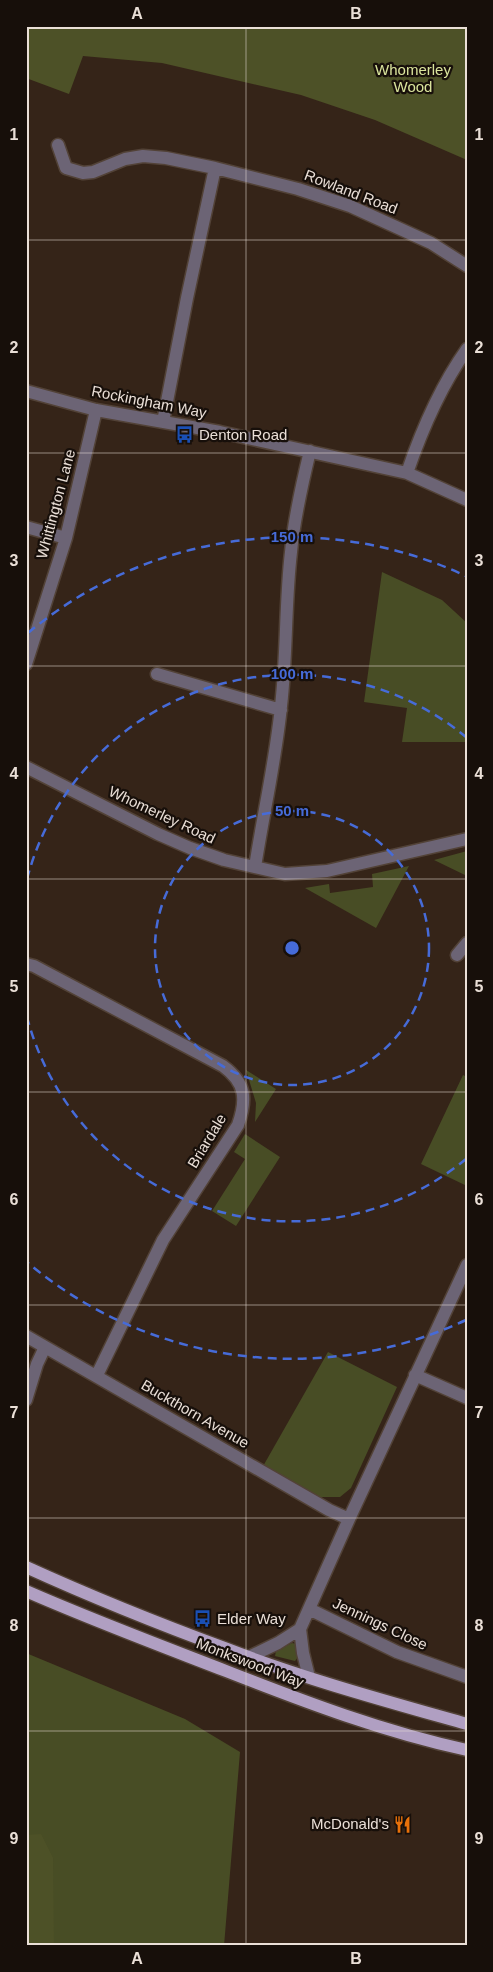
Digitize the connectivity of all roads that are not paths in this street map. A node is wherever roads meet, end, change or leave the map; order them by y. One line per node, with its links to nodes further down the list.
1 (58, 145): 2 (street, Rowland Road)
2 (215, 168): 3 (street, Rowland Road); 7 (street)
3 (467, 266)
4 (467, 349): 9 (street)
5 (26, 391): 6 (street, Rockingham Way)
6 (96, 410): 7 (street, Rockingham Way); 12 (street, Whittington Lane)
7 (163, 422): 8 (street, Rockingham Way)
8 (310, 451): 9 (street, Rockingham Way); 15 (street)
9 (407, 472): 10 (street, Rockingham Way)
10 (467, 500)
11 (26, 527): 12 (street)
12 (66, 538): 13 (street, Whittington Lane)
13 (26, 664)
14 (157, 674): 15 (street)
15 (281, 710): 18 (street)
16 (26, 767): 18 (street, Whomerley Road)
17 (467, 839): 18 (street, Whomerley Road)
18 (254, 867)
19 (467, 943): 20 (street)
20 (456, 955)
21 (26, 964): 25 (street, Briardale)
22 (467, 1265): 26 (street)
23 (26, 1336): 24 (street, Buckthorn Avenue)
24 (45, 1347): 25 (street, Buckthorn Avenue); 28 (street)
25 (97, 1375): 29 (street, Buckthorn Avenue)
26 (415, 1375): 27 (street); 29 (street)
27 (467, 1398)
28 (26, 1400)
29 (349, 1519): 32 (street)
30 (26, 1567): 34 (main road, Monkswood Way)
31 (26, 1591): 38 (main road, Monkswood Way)
32 (309, 1609): 33 (street); 35 (street, Jennings Close)
33 (300, 1629): 34 (street); 36 (street)
34 (249, 1657): 36 (main road, Monkswood Way)
35 (467, 1677)
36 (309, 1678): 37 (main road, Monkswood Way)
37 (467, 1724)
38 (467, 1750)

